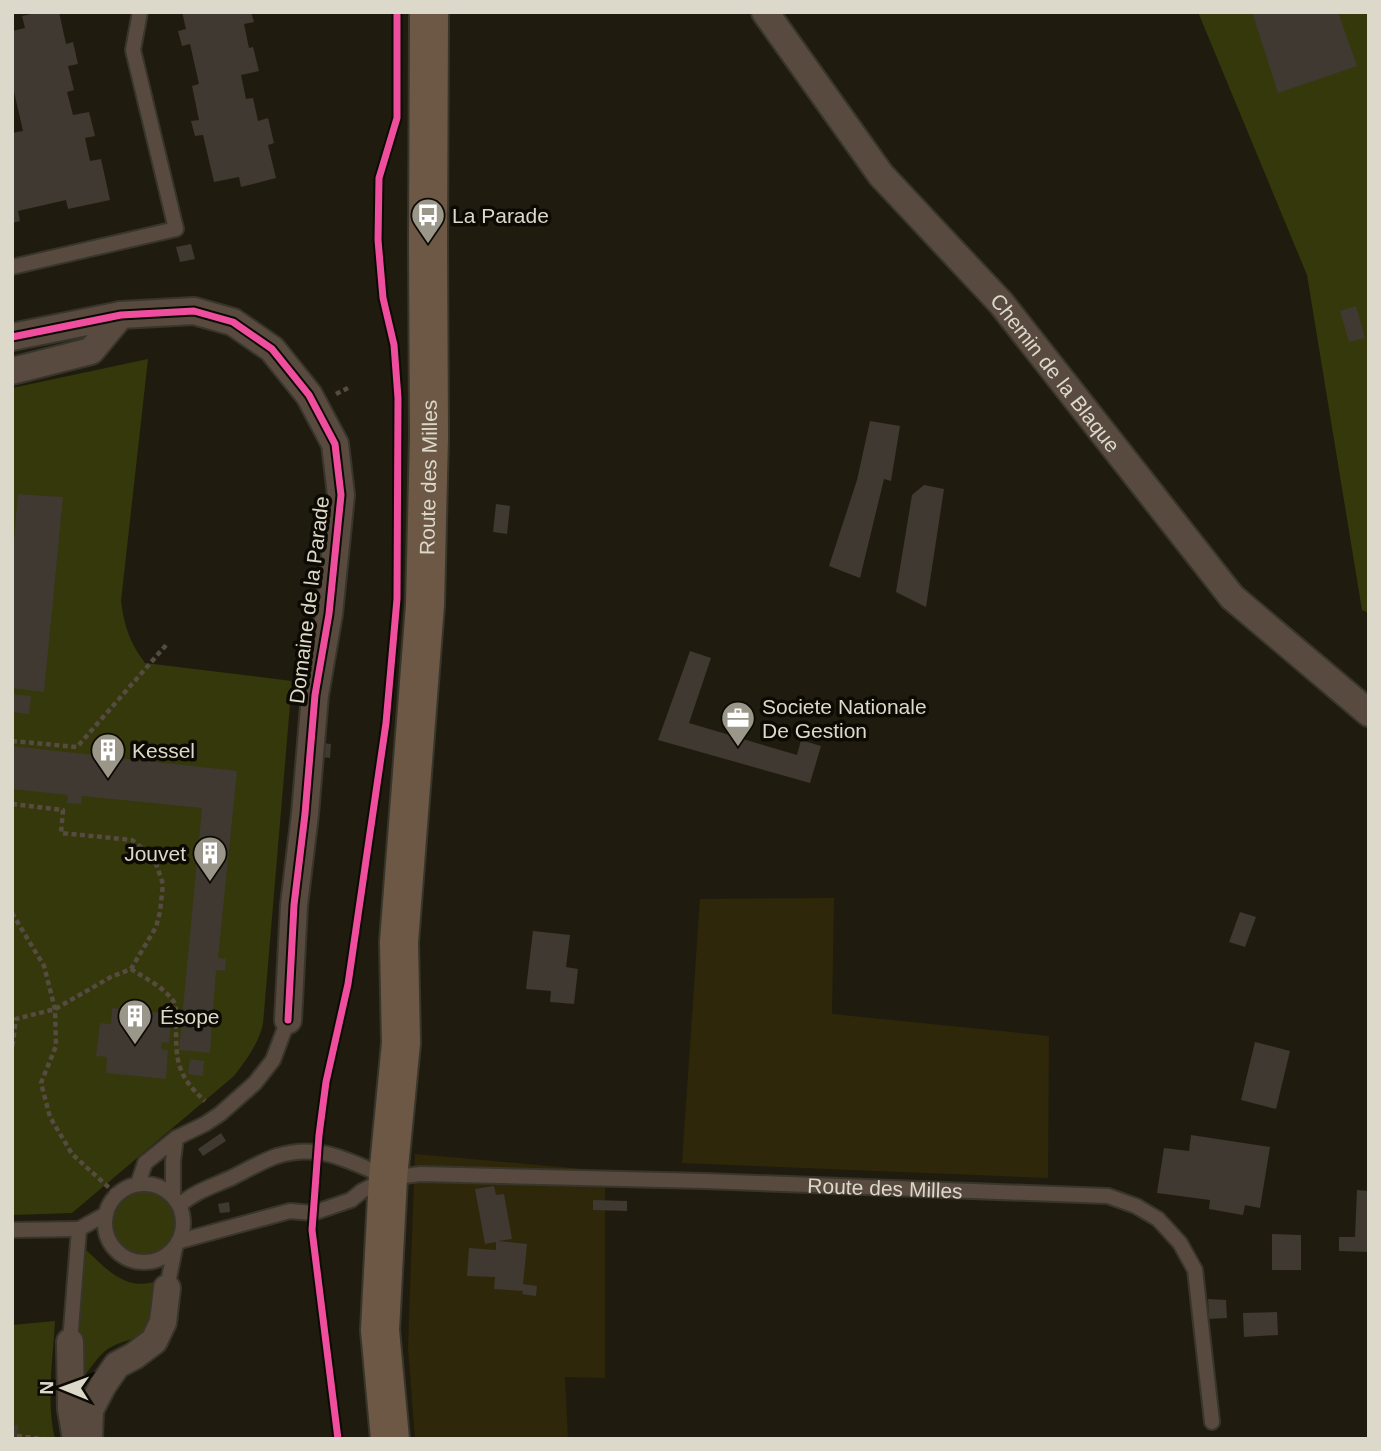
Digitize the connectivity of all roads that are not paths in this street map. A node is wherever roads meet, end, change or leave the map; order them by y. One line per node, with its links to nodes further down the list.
1 (140, 12): 4 (lane)
2 (429, 12): 11 (main road, Route des Milles)
3 (765, 12): 8 (street, Chemin de la Blaque)
4 (12, 267)
5 (121, 315): 6 (street, Domaine de la Parade); 7 (street); 9 (street, Domaine de la Parade)
6 (12, 337)
7 (12, 371)
8 (1369, 713)
9 (288, 1020): 10 (lane, Domaine de la Parade)
10 (176, 1138): 12 (lane, Domaine de la Parade); 13 (lane)
11 (371, 1179): 13 (lane); 17 (lane); 20 (lane, Route des Milles); 23 (main road, Route des Milles); 24 (main road, Route des Milles)
12 (138, 1184): 13 (lane); 14 (lane)
13 (176, 1200): 17 (lane)
14 (106, 1214): 15 (lane); 17 (lane)
15 (79, 1229): 16 (lane); 19 (lane)
16 (12, 1230)
17 (177, 1245): 18 (lane)
18 (167, 1288): 22 (street)
19 (70, 1342): 21 (street)
20 (1212, 1422)
21 (76, 1439)
22 (89, 1439)
23 (363, 1439)
24 (390, 1439)

